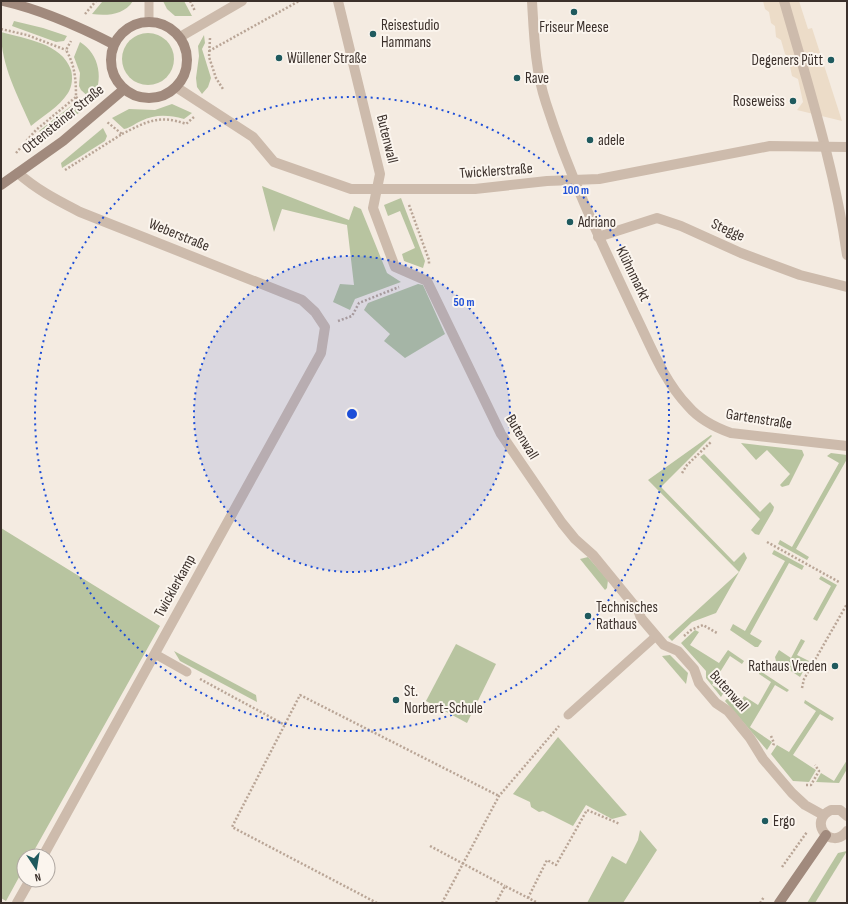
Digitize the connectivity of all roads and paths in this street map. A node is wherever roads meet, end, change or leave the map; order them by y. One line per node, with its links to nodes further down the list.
1 (2, 1): 9 (street)
2 (96, 1): 12 (path)
3 (149, 1): 10 (lane)
4 (242, 1): 11 (street)
5 (299, 1): 17 (path)
6 (338, 1): 31 (street, Butenwall)
7 (532, 1): 29 (street, Klühnmarkt)
8 (784, 1): 24 (street)
9 (25, 3): 12 (street)
10 (149, 21): 14 (street); 15 (street)
11 (202, 23): 14 (street); 17 (path)
12 (78, 26): 15 (street); 16 (path)
13 (1, 29): 16 (path)
14 (180, 38): 18 (street)
15 (113, 44): 20 (street)
16 (66, 50): 26 (path)
17 (208, 51): 19 (path)
18 (176, 87): 20 (street); 21 (street, Twicklerstraße)
19 (223, 89)
20 (123, 90): 22 (street, Ottensteiner Straße)
21 (211, 110): 23 (path); 31 (street, Twicklerstraße)
22 (97, 114): 23 (path); 28 (street, Ottensteiner Straße)
23 (122, 134): 27 (path)
24 (824, 146): 25 (street, Twicklerstraße); 29 (street, Twicklerstraße); 34 (street)
25 (847, 147)
26 (16, 153)
27 (65, 170)
28 (18, 173): 30 (street, Ottensteiner Straße); 37 (street, Weberstraße)
29 (575, 180): 32 (street, Twicklerstraße); 33 (street, Klühnmarkt)
30 (1, 185)
31 (376, 188): 32 (street, Twicklerstraße); 35 (street, Butenwall)
32 (409, 188): 35 (path)
33 (598, 237): 36 (street, Stegge); 38 (street, Klühnmarkt)
34 (847, 255)
35 (427, 281): 37 (path); 46 (street, Butenwall)
36 (847, 286)
37 (325, 327): 48 (street, Twicklerkamp)
38 (644, 331): 40 (street, Gartenstraße)
39 (713, 441): 41 (path)
40 (847, 446)
41 (682, 474)
42 (767, 542): 43 (path)
43 (839, 582)
44 (847, 604): 50 (path)
45 (717, 633): 47 (path)
46 (656, 636): 47 (street, Butenwall); 51 (lane)
47 (672, 648): 54 (street, Butenwall)
48 (155, 654): 49 (lane); 63 (street, Twicklerkamp)
49 (187, 672): 52 (path)
50 (802, 688)
51 (568, 715): 55 (path)
52 (285, 725): 55 (path); 71 (path)
53 (815, 765): 54 (path)
54 (792, 793): 57 (street, Butenwall)
55 (499, 796): 64 (path)
56 (846, 812): 57 (street)
57 (823, 815): 61 (street)
58 (620, 824): 69 (path)
59 (808, 826): 65 (path)
60 (847, 831): 61 (street)
61 (826, 835): 76 (street)
62 (430, 846): 64 (path)
63 (47, 848)
64 (463, 864): 66 (path); 72 (path)
65 (780, 871)
66 (505, 886): 69 (path); 73 (path)
67 (25, 888): 70 (street)
68 (768, 890): 75 (path)
69 (528, 898): 74 (path)
70 (17, 903)
71 (377, 903)
72 (442, 903)
73 (496, 903)
74 (538, 903)
75 (760, 903)
76 (779, 903)

